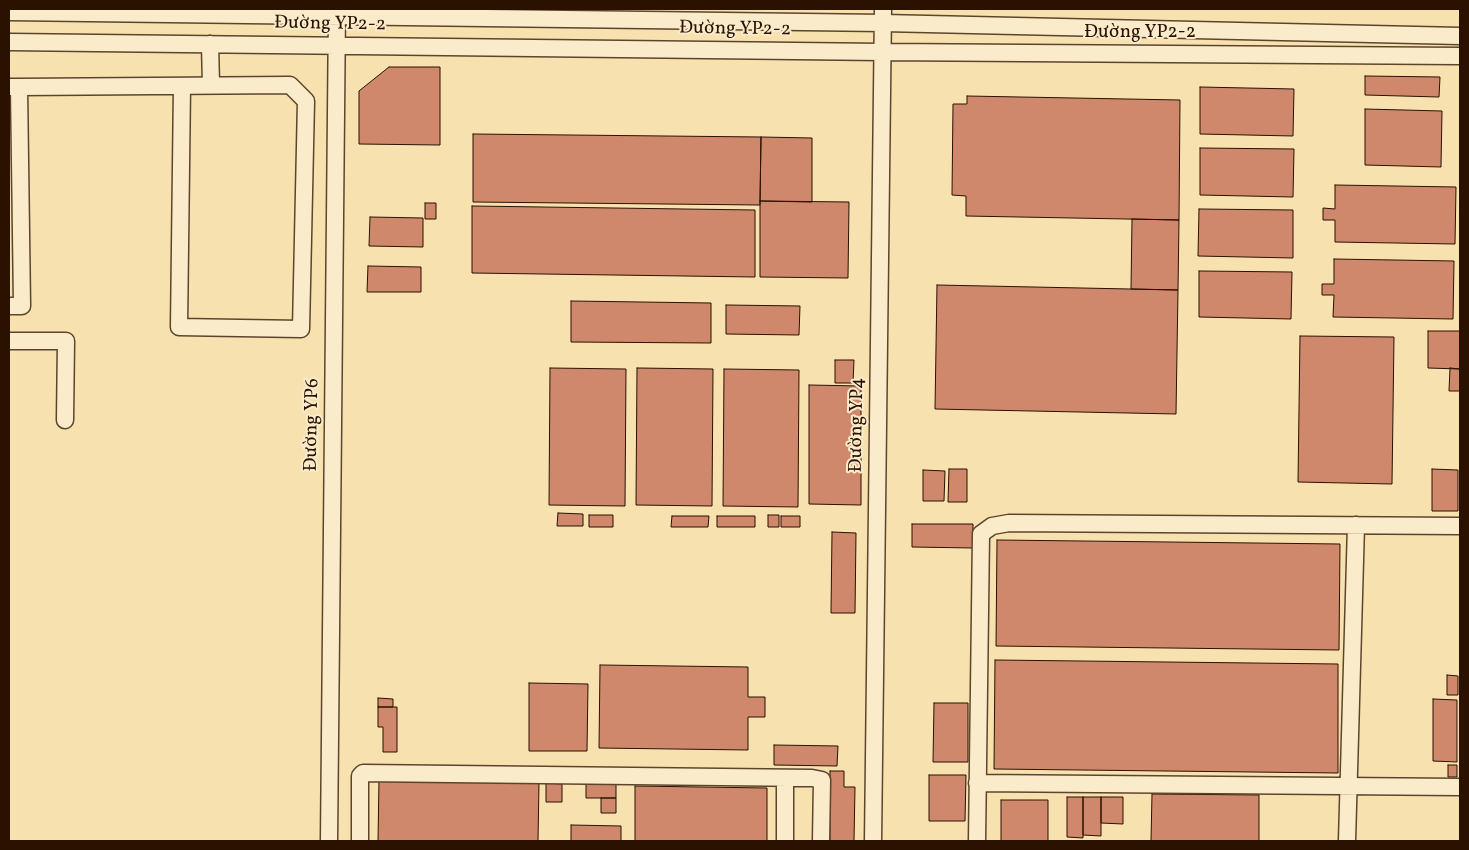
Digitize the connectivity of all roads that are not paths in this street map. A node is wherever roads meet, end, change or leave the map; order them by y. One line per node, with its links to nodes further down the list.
1 (9, 12): 2 (street, Đường YP2-2)
2 (337, 12): 3 (street, Đường YP2-2); 7 (street, Đường YP6)
3 (883, 16): 4 (street, Đường YP2-2); 8 (street, Đường YP4)
4 (1460, 36)
5 (9, 42): 6 (street, Đường YP2-2)
6 (210, 44): 7 (street, Đường YP2-2); 11 (street)
7 (337, 45): 8 (street, Đường YP2-2); 22 (street, Đường YP6)
8 (882, 52): 9 (street, Đường YP2-2); 26 (street, Đường YP4)
9 (1460, 56)
10 (182, 86): 11 (street); 11 (street); 12 (street)
11 (211, 86)
12 (14, 87): 13 (street)
13 (9, 306)
14 (9, 341): 15 (street)
15 (65, 420)
16 (1356, 525): 17 (street); 19 (street); 20 (street)
17 (1460, 526)
18 (785, 778): 23 (street); 24 (street); 25 (street)
19 (977, 783): 20 (street); 27 (street)
20 (1349, 786): 21 (street); 28 (street)
21 (1460, 787)
22 (329, 841)
23 (360, 841)
24 (785, 841)
25 (821, 841)
26 (873, 841)
27 (977, 841)
28 (1347, 841)

